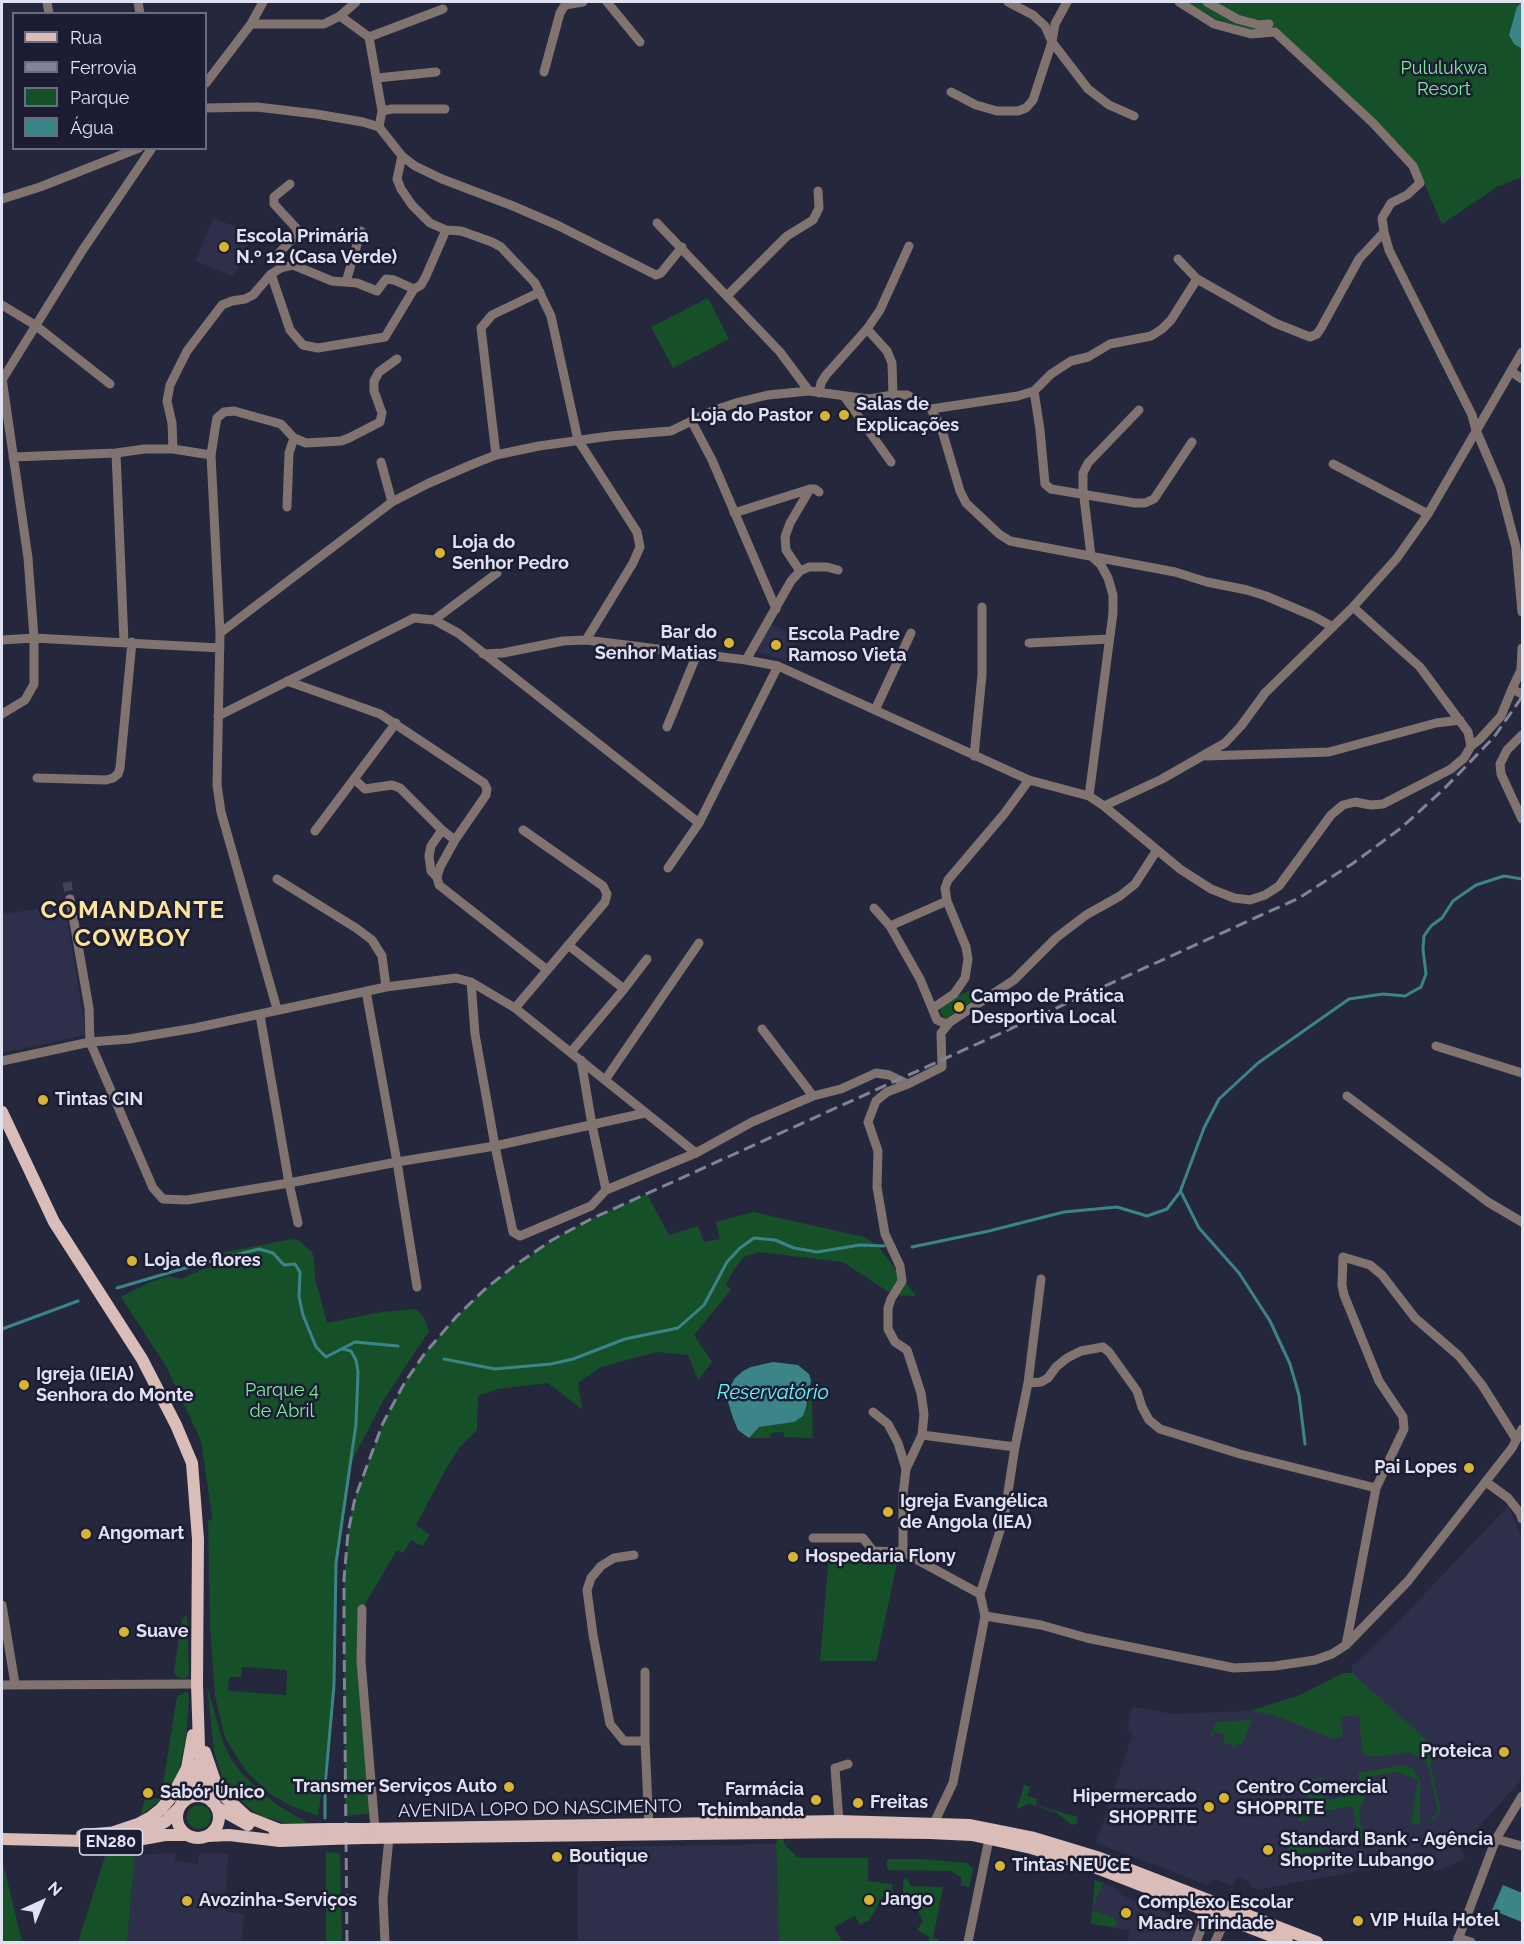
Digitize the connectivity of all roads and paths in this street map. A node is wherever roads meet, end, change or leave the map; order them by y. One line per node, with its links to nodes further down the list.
1 (263, 2): 11 (street)
2 (356, 2): 10 (street)
3 (583, 2): 17 (street)
4 (607, 2): 14 (street)
5 (1008, 2): 15 (street)
6 (1067, 2): 15 (street)
7 (1179, 2): 35 (street)
8 (1207, 2): 12 (street)
9 (443, 9): 13 (street)
10 (340, 16): 11 (street); 13 (street)
11 (251, 24): 19 (street)
12 (1269, 24)
13 (369, 37): 18 (street)
14 (640, 42)
15 (1052, 42): 20 (street); 24 (street)
16 (436, 72): 18 (street)
17 (544, 72)
18 (377, 78): 23 (street)
19 (207, 82)
20 (951, 92)
21 (207, 108): 25 (street)
22 (445, 110): 23 (street)
23 (382, 111): 25 (street)
24 (1134, 116)
25 (379, 127): 28 (street)
26 (134, 150): 31 (street)
27 (151, 150): 47 (street)
28 (402, 156): 33 (street); 37 (street)
29 (290, 184): 39 (street)
30 (818, 191): 45 (street)
31 (2, 199)
32 (657, 223): 37 (street)
33 (446, 230): 43 (street); 44 (street)
34 (362, 231): 42 (street)
35 (1384, 232): 41 (street); 63 (street)
36 (909, 246): 48 (street)
37 (682, 247): 45 (street)
38 (1178, 260): 41 (street)
39 (281, 268): 40 (street); 42 (street)
40 (271, 274): 43 (street); 67 (street)
41 (1197, 279): 56 (street)
42 (346, 282): 43 (street)
43 (414, 289)
44 (540, 292): 65 (street); 70 (street)
45 (727, 296): 55 (street)
46 (2, 305): 47 (street)
47 (35, 325): 52 (street); 54 (street)
48 (867, 329): 57 (street); 58 (street)
49 (1522, 352): 51 (street)
50 (397, 359): 64 (street)
51 (1512, 372): 53 (street); 63 (street)
52 (2, 379): 71 (street)
53 (1522, 379)
54 (110, 384)
55 (809, 391): 57 (street); 62 (street)
56 (1034, 391): 60 (street); 75 (street)
57 (819, 393): 59 (street)
58 (893, 395): 59 (street); 60 (street)
59 (844, 396): 73 (street)
60 (931, 409): 81 (street)
61 (1139, 410): 75 (street)
62 (692, 422): 65 (street); 78 (street)
63 (1476, 430): 79 (street); 80 (street)
64 (294, 438): 69 (street); 77 (street)
65 (578, 440): 70 (street); 96 (street)
66 (1192, 442): 75 (street)
67 (173, 449): 68 (street); 69 (street)
68 (116, 453): 71 (street); 97 (street)
69 (211, 455): 91 (street)
70 (496, 455): 76 (street)
71 (13, 457): 93 (street)
72 (381, 462): 76 (street)
73 (891, 462)
74 (1333, 464): 79 (street)
75 (1084, 494): 81 (street)
76 (392, 502): 91 (street)
77 (287, 507)
78 (734, 513): 83 (street); 87 (street)
79 (1428, 514): 86 (street)
80 (1519, 546): 88 (street)
81 (1091, 556): 90 (street); 94 (street)
82 (838, 570): 83 (street)
83 (800, 571): 87 (street)
84 (497, 573): 89 (street)
85 (982, 607): 116 (street)
86 (1353, 607): 90 (street); 111 (street)
87 (776, 609): 103 (street)
88 (1522, 612)
89 (434, 620): 101 (street); 105 (street)
90 (1334, 627): 117 (street)
91 (220, 633): 99 (street)
92 (911, 633): 108 (street)
93 (34, 638): 95 (street); 97 (street); 109 (street)
94 (1109, 639): 98 (street); 121 (street)
95 (2, 640)
96 (586, 640): 101 (street); 102 (street)
97 (128, 642): 99 (street); 118 (street)
98 (1029, 643)
99 (220, 648): 110 (street)
100 (1522, 648): 106 (street)
101 (483, 654): 124 (street)
102 (697, 654): 103 (street); 113 (street)
103 (746, 660): 104 (street)
104 (778, 666): 108 (street); 124 (street)
105 (287, 681): 110 (street); 112 (street)
106 (1512, 689): 107 (street); 115 (street)
107 (1522, 694)
108 (875, 710): 116 (street)
109 (2, 714)
110 (218, 716): 147 (street)
111 (1460, 720): 115 (street); 117 (street)
112 (396, 723): 119 (street); 128 (street)
113 (667, 728)
114 (1522, 735): 123 (street)
115 (1471, 746): 129 (street)
116 (974, 756): 120 (street)
117 (1204, 756): 122 (street)
118 (37, 778)
119 (354, 779): 125 (street); 127 (street)
120 (1029, 780): 121 (street); 134 (street)
121 (1089, 796): 122 (street)
122 (1104, 806): 129 (street)
123 (1522, 819)
124 (699, 823): 130 (street)
125 (442, 830): 128 (street); 131 (street)
126 (523, 830): 138 (street)
127 (315, 831)
128 (455, 840): 131 (street)
129 (1157, 850): 149 (street)
130 (668, 868)
131 (437, 877): 140 (street)
132 (277, 879): 142 (street)
133 (70, 899): 151 (street)
134 (947, 901): 136 (street); 146 (street)
135 (874, 908): 136 (street)
136 (890, 926): 146 (street)
137 (699, 942): 157 (street)
138 (568, 945): 140 (street); 143 (street)
139 (647, 959): 143 (street)
140 (546, 969): 145 (street)
141 (471, 982): 142 (street); 145 (street); 164 (street)
142 (386, 987): 144 (street)
143 (624, 989): 153 (street)
144 (366, 991): 147 (street); 166 (street)
145 (515, 1008): 153 (street)
146 (933, 1008): 149 (street)
147 (278, 1010): 148 (street)
148 (260, 1015): 151 (street); 167 (street)
149 (950, 1022): 158 (street)
150 (762, 1029): 159 (street)
151 (90, 1042): 155 (street); 167 (street)
152 (1436, 1046): 156 (street)
153 (572, 1052): 154 (street)
154 (582, 1060): 157 (street); 163 (street)
155 (2, 1061)
156 (1522, 1073)
157 (605, 1080): 162 (street)
158 (908, 1084): 159 (street); 176 (street)
159 (813, 1096): 165 (street)
160 (1347, 1096): 169 (street)
161 (2, 1112): 193 (main road)
162 (645, 1113): 163 (street); 165 (street)
163 (592, 1125): 164 (street); 168 (street)
164 (495, 1146): 166 (street); 168 (street)
165 (696, 1153): 168 (street)
166 (397, 1161): 167 (street); 172 (street)
167 (289, 1184): 170 (street)
168 (606, 1191)
169 (1522, 1222)
170 (298, 1223)
171 (1041, 1279): 173 (street)
172 (417, 1287)
173 (1028, 1383): 178 (street); 181 (street)
174 (873, 1412): 179 (street)
175 (1522, 1429): 177 (street)
176 (922, 1435): 178 (street); 179 (street)
177 (1516, 1439): 180 (street); 181 (street)
178 (1015, 1448): 186 (street)
179 (906, 1469): 184 (street)
180 (1486, 1482): 182 (street); 190 (street)
181 (1376, 1488): 190 (street)
182 (1522, 1519)
183 (813, 1538): 184 (street)
184 (903, 1552): 186 (street)
185 (634, 1555): 196 (street)
186 (981, 1594): 189 (street)
187 (2, 1605): 192 (street)
188 (362, 1609): 206 (street)
189 (985, 1617): 190 (street); 203 (street)
190 (1346, 1645)
191 (645, 1672): 196 (street)
192 (15, 1684): 193 (street); 194 (street)
193 (197, 1684): 195 (main road)
194 (2, 1685)
195 (197, 1707): 197 (main road); 205 (main road); 207 (main road)
196 (645, 1741): 204 (street)
197 (199, 1746): 200 (main road); 201 (main road)
198 (848, 1764): 202 (street)
199 (1522, 1796): 215 (street)
200 (181, 1805): 201 (main road); 207 (main road, EN280); 209 (main road)
201 (214, 1805): 205 (main road, AVENIDA LOPO DO NASCIMENTO); 210 (main road)
202 (839, 1821): 203 (main road, AVENIDA LOPO DO NASCIMENTO); 204 (main road, AVENIDA LOPO DO NASCIMENTO)
203 (934, 1823): 225 (main road, AVENIDA LOPO DO NASCIMENTO)
204 (649, 1829): 206 (main road, AVENIDA LOPO DO NASCIMENTO); 212 (main road, AVENIDA LOPO DO NASCIMENTO); 214 (main road, AVENIDA LOPO DO NASCIMENTO)
205 (280, 1830): 208 (main road, AVENIDA LOPO DO NASCIMENTO)
206 (367, 1832): 208 (main road, AVENIDA LOPO DO NASCIMENTO, bridge); 212 (main road, AVENIDA LOPO DO NASCIMENTO)
207 (111, 1833): 211 (main road, EN280)
208 (330, 1834): 210 (main road, AVENIDA LOPO DO NASCIMENTO)
209 (187, 1835): 210 (main road); 211 (main road, EN280)
210 (208, 1836)
211 (33, 1838): 213 (main road, EN280)
212 (389, 1838): 220 (street)
213 (2, 1839)
214 (989, 1839): 217 (main road, AVENIDA LOPO DO NASCIMENTO); 221 (street)
215 (1496, 1839): 216 (street); 219 (street)
216 (1522, 1846)
217 (1197, 1906): 218 (main road, AVENIDA LOPO DO NASCIMENTO); 222 (street)
218 (1235, 1922): 223 (street); 224 (main road, AVENIDA LOPO DO NASCIMENTO)
219 (1458, 1940): 226 (street)
220 (385, 1942)
221 (968, 1942)
222 (1196, 1942)
223 (1215, 1942)
224 (1287, 1942)
225 (1317, 1942)
226 (1470, 1942)

